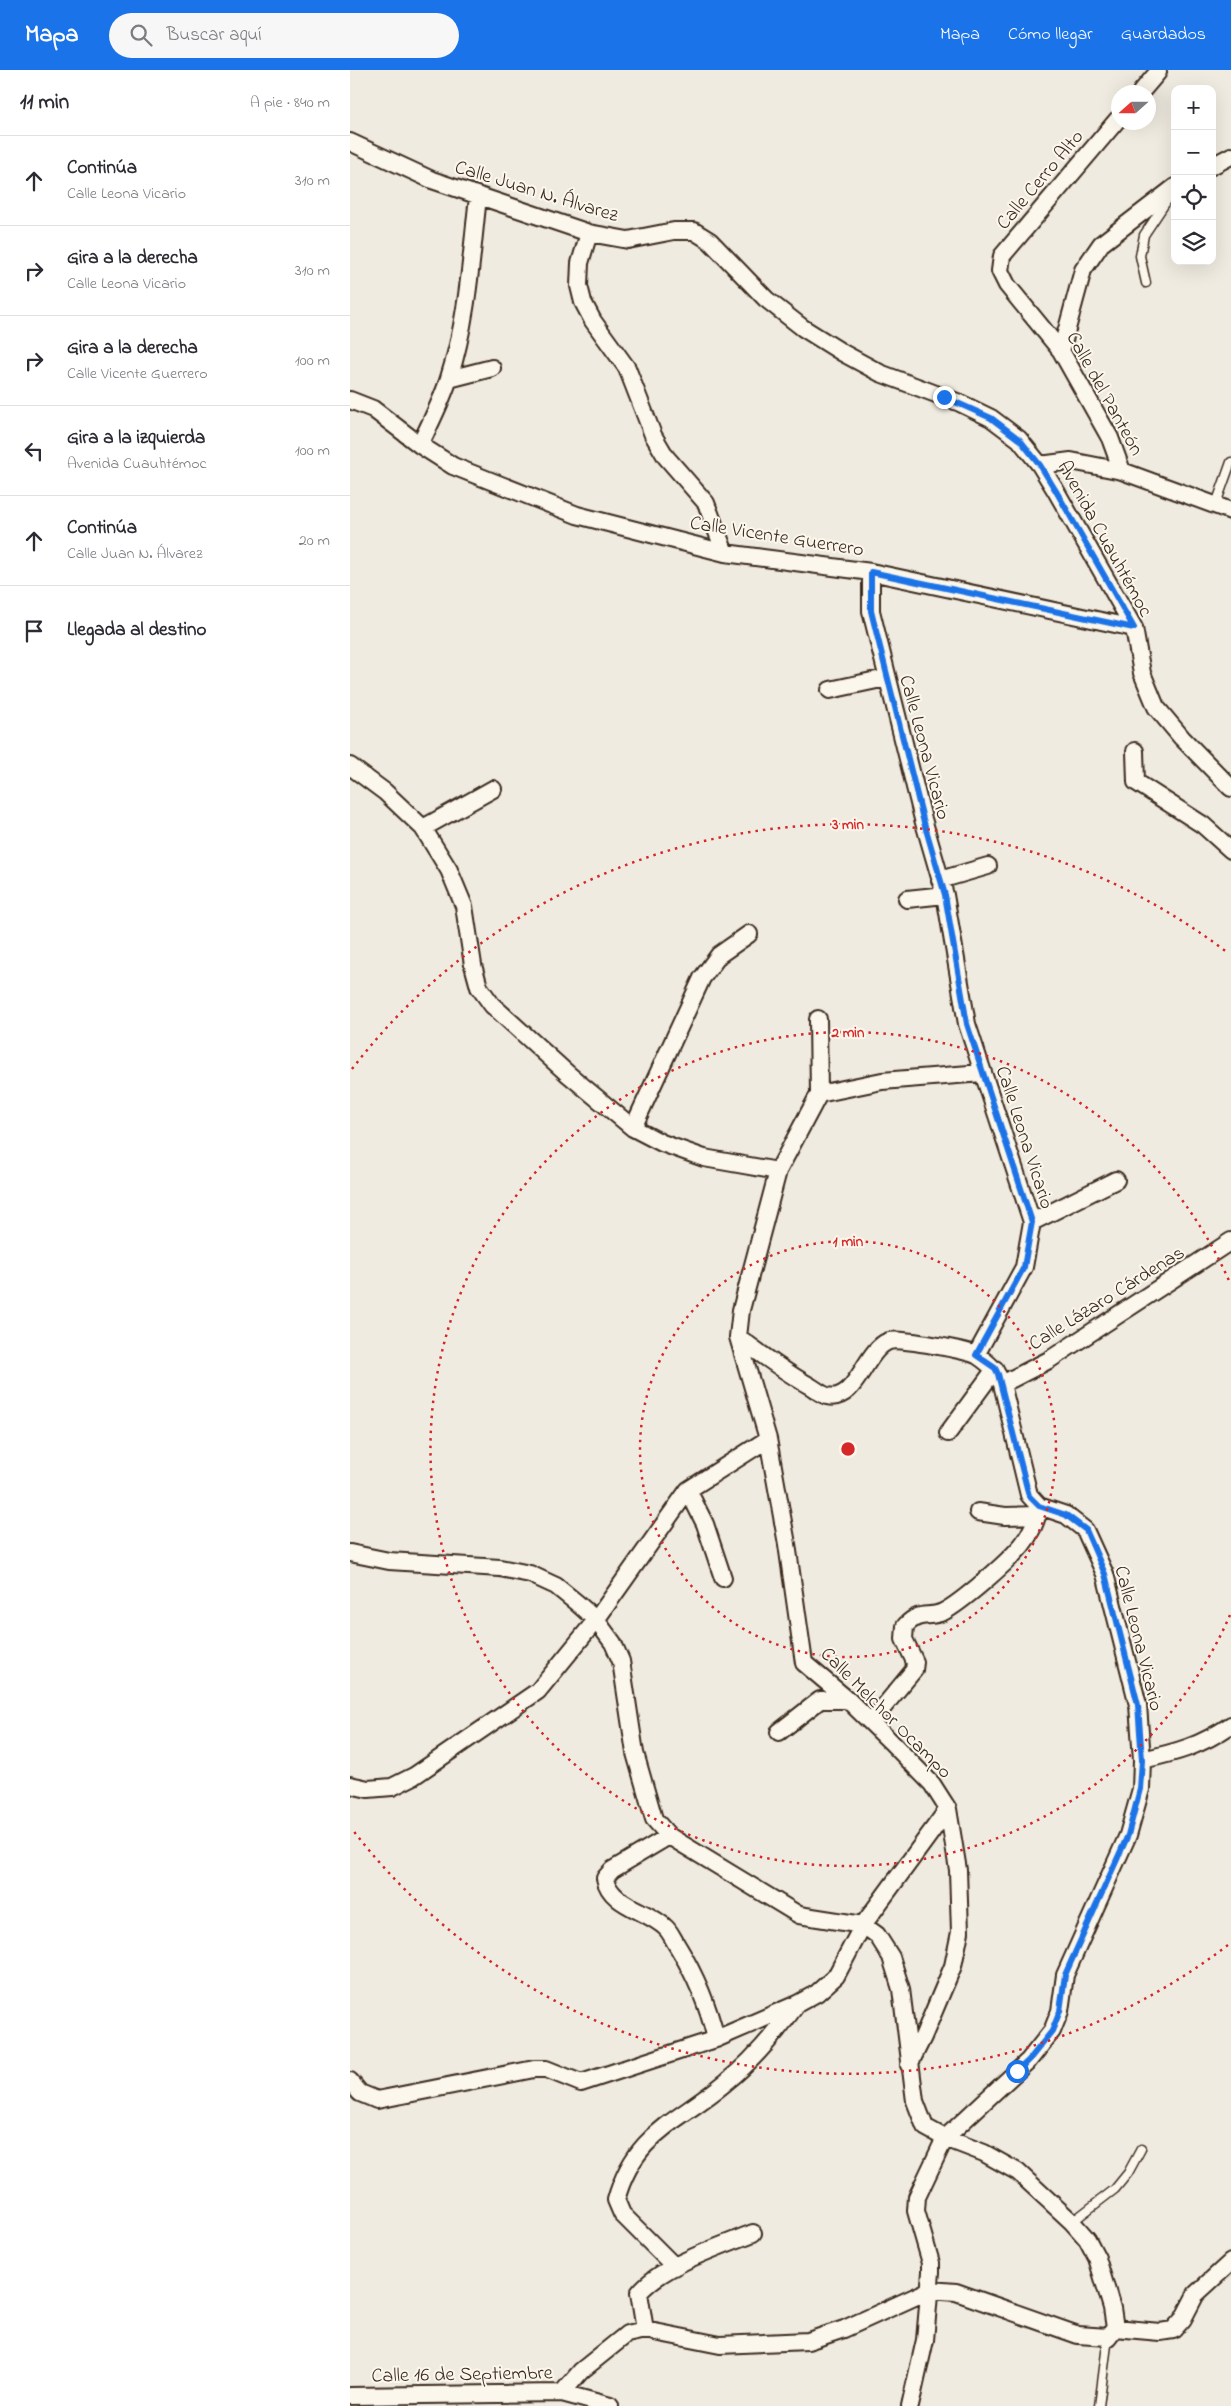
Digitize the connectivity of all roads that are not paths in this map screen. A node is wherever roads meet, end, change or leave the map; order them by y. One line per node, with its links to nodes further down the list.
1 (1159, 71): 2 (street)
2 (1147, 85)
3 (1111, 127): 11 (street, Calle Cerro Alto)
4 (351, 148): 9 (street, Calle Juan N. Álvarez)
5 (1231, 156): 6 (street)
6 (1216, 164)
7 (1171, 191): 13 (street)
8 (1171, 194): 12 (lane)
9 (478, 197): 10 (street, Calle Juan N. Álvarez); 15 (street)
10 (589, 233): 17 (street, Calle Juan N. Álvarez); 24 (street)
11 (1000, 271): 13 (street, Calle del Panteón)
12 (1146, 283)
13 (1061, 351): 21 (street, Calle del Panteón)
14 (492, 368): 15 (street)
15 (449, 379): 18 (street)
16 (350, 400): 18 (street, Calle Vicente Guerrero)
17 (991, 418): 20 (street, Avenida Cuauhtémoc)
18 (420, 445): 24 (street, Calle Vicente Guerrero)
19 (1231, 462): 22 (lane)
20 (1040, 465): 21 (street); 26 (street, Avenida Cuauhtémoc)
21 (1122, 470): 22 (street, Calle del Panteón)
22 (1216, 504): 23 (street, Calle del Panteón)
23 (1231, 511)
24 (725, 553): 25 (street, Calle Vicente Guerrero)
25 (871, 572): 26 (street, Calle Vicente Guerrero); 27 (street, Calle Leona Vicario)
26 (1134, 628): 31 (street, Avenida Cuauhtémoc)
27 (886, 678): 28 (street); 36 (street, Calle Leona Vicario)
28 (830, 690)
29 (1135, 751): 34 (street)
30 (350, 766): 33 (street)
31 (1231, 788)
32 (493, 790): 33 (street)
33 (423, 828): 42 (street)
34 (1231, 850)
35 (988, 866): 36 (street)
36 (943, 887): 37 (street); 40 (street, Calle Leona Vicario)
37 (907, 900)
38 (749, 934): 42 (street)
39 (818, 1019): 41 (street)
40 (982, 1073): 41 (street); 45 (street, Calle Leona Vicario)
41 (819, 1094): 43 (street, Calle Melchor Ocampo)
42 (633, 1128): 43 (street)
43 (778, 1171): 47 (street, Calle Melchor Ocampo)
44 (1116, 1180): 45 (street)
45 (1032, 1222): 48 (street, Calle Leona Vicario)
46 (1231, 1241): 50 (street, Calle Lázaro Cárdenas)
47 (738, 1337): 48 (street); 52 (street, Calle Melchor Ocampo)
48 (976, 1355): 49 (street)
49 (995, 1368): 50 (street); 51 (street)
50 (1002, 1384): 54 (street)
51 (948, 1433)
52 (768, 1439): 53 (street); 59 (street, Calle Melchor Ocampo)
53 (688, 1490): 57 (street); 58 (street)
54 (1038, 1510): 55 (street); 60 (street); 63 (street, Calle Leona Vicario)
55 (978, 1512)
56 (350, 1553): 58 (street)
57 (723, 1578)
58 (596, 1620): 64 (street); 66 (street)
59 (848, 1700): 60 (street, Calle Melchor Ocampo); 62 (street)
60 (870, 1722): 65 (street, Calle Melchor Ocampo)
61 (1231, 1725): 63 (street)
62 (779, 1732)
63 (1142, 1760): 72 (street, Calle Leona Vicario)
64 (350, 1785)
65 (948, 1809): 67 (street); 70 (street, Calle Melchor Ocampo)
66 (668, 1836): 67 (street); 69 (street)
67 (864, 1925): 68 (street); 70 (street)
68 (797, 2004): 69 (street); 77 (street)
69 (716, 2039): 71 (street)
70 (909, 2065): 72 (street)
71 (350, 2081)
72 (945, 2138): 74 (street); 78 (street)
73 (1142, 2149): 74 (lane)
74 (1072, 2222): 80 (street)
75 (752, 2233): 77 (street)
76 (1231, 2262): 80 (street)
77 (675, 2267): 79 (street)
78 (930, 2290): 79 (street); 80 (street); 83 (street)
79 (645, 2330): 81 (street, Calle 16 de Septiembre)
80 (1112, 2332): 85 (lane)
81 (562, 2393): 82 (street, Calle 16 de Septiembre); 84 (street)
82 (354, 2399)
83 (913, 2405)
84 (610, 2406)
85 (1099, 2406)

